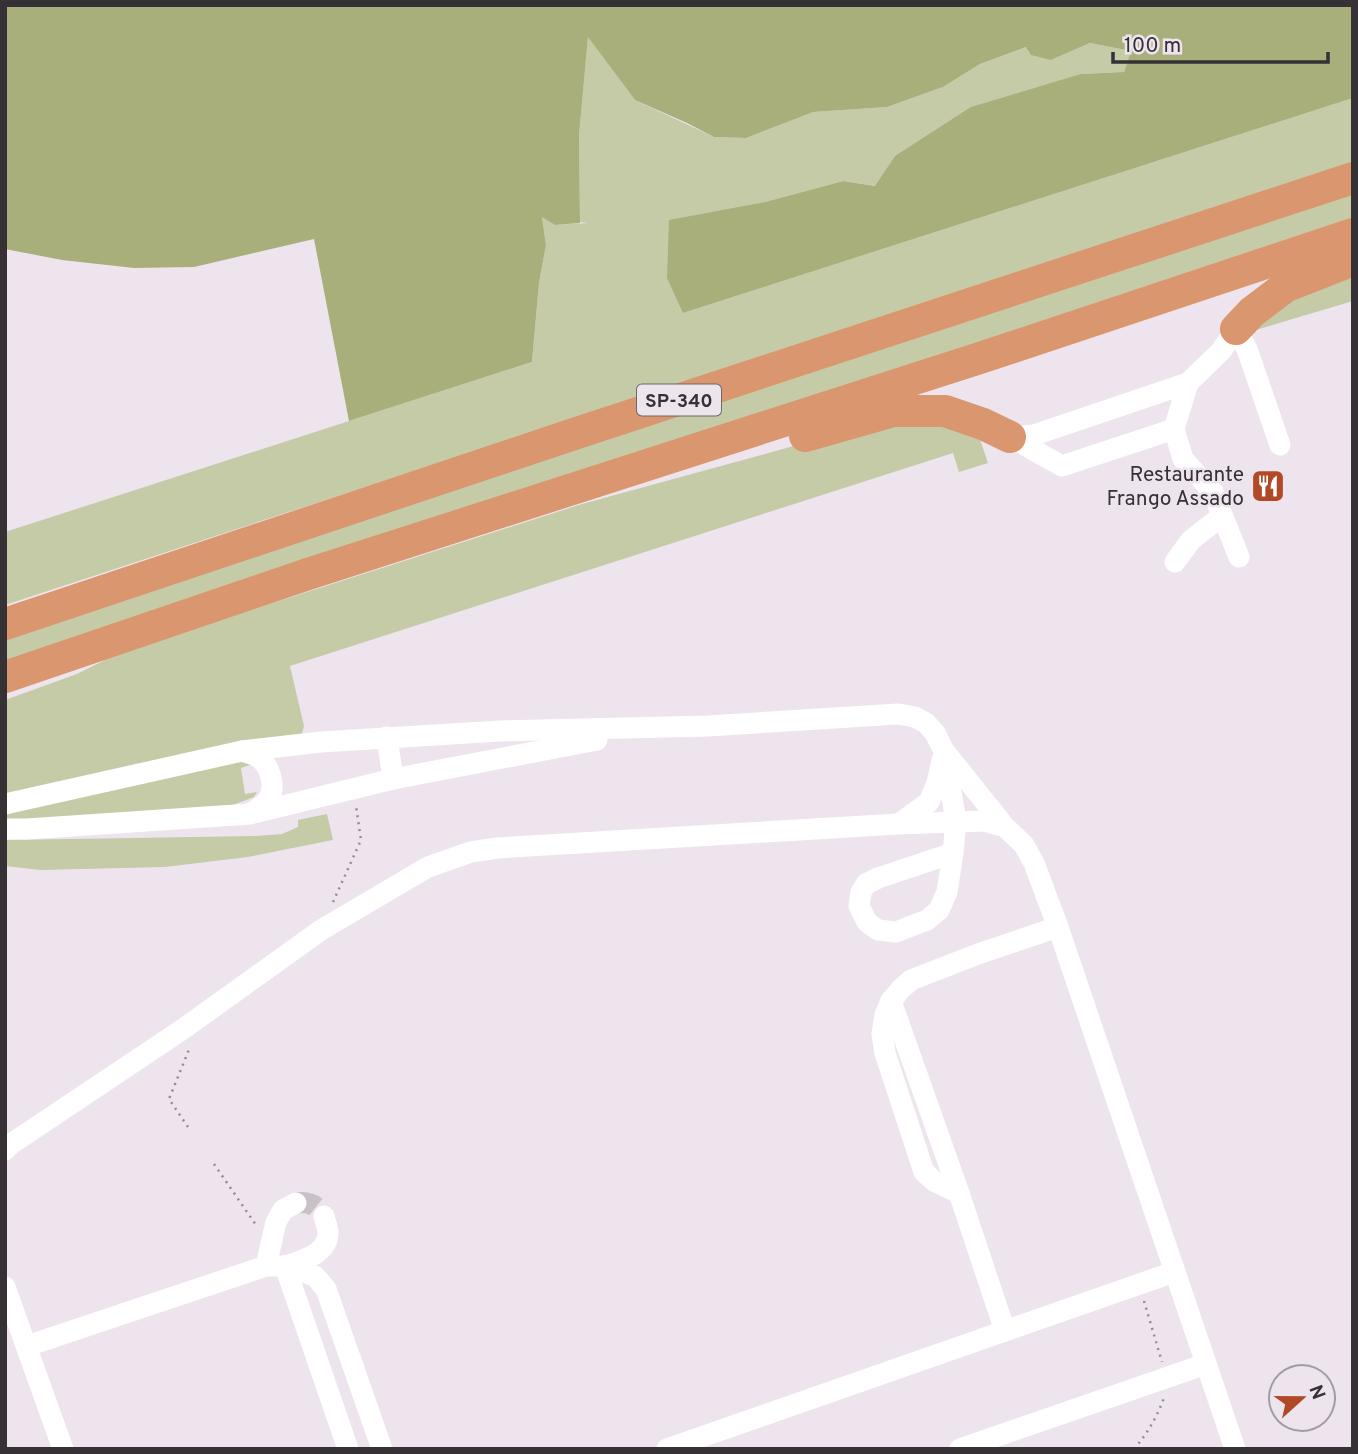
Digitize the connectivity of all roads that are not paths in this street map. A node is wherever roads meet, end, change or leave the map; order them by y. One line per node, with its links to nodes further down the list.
1 (1353, 178): 13 (highway, SP-340)
2 (1353, 234): 12 (highway, SP-340)
3 (1353, 260): 4 (highway)
4 (1237, 329): 5 (lane); 8 (lane)
5 (1188, 383): 6 (lane); 7 (lane)
6 (1174, 429): 7 (lane); 9 (lane)
7 (1010, 437): 12 (highway)
8 (1280, 444)
9 (1222, 516): 10 (lane); 11 (lane)
10 (1239, 557)
11 (1175, 562)
12 (308, 575): 14 (highway, SP-340)
13 (5, 624)
14 (149, 628): 15 (highway, SP-340); 16 (lane)
15 (5, 677)
16 (5, 691)
17 (708, 726): 18 (lane); 20 (lane); 21 (lane)
18 (387, 737): 19 (lane); 21 (lane)
19 (242, 751): 22 (lane); 23 (lane)
20 (944, 751): 24 (lane); 25 (lane); 26 (lane)
21 (393, 779): 23 (lane)
22 (5, 804)
23 (250, 814): 27 (lane)
24 (956, 821): 25 (lane); 26 (lane); 28 (lane)
25 (898, 824): 30 (lane)
26 (1005, 827): 29 (lane)
27 (5, 829)
28 (953, 853): 28 (lane)
29 (1058, 927): 34 (lane); 36 (lane)
30 (5, 1150)
31 (296, 1203): 33 (lane)
32 (324, 1216): 33 (lane)
33 (274, 1259): 37 (lane); 40 (lane); 41 (lane)
34 (1174, 1272): 36 (lane); 38 (lane)
35 (5, 1287): 37 (lane)
36 (1005, 1331): 42 (lane)
37 (27, 1346): 39 (lane)
38 (1206, 1364): 43 (lane); 44 (lane)
39 (63, 1449)
40 (348, 1449)
41 (382, 1449)
42 (667, 1449)
43 (961, 1449)
44 (1235, 1449)

